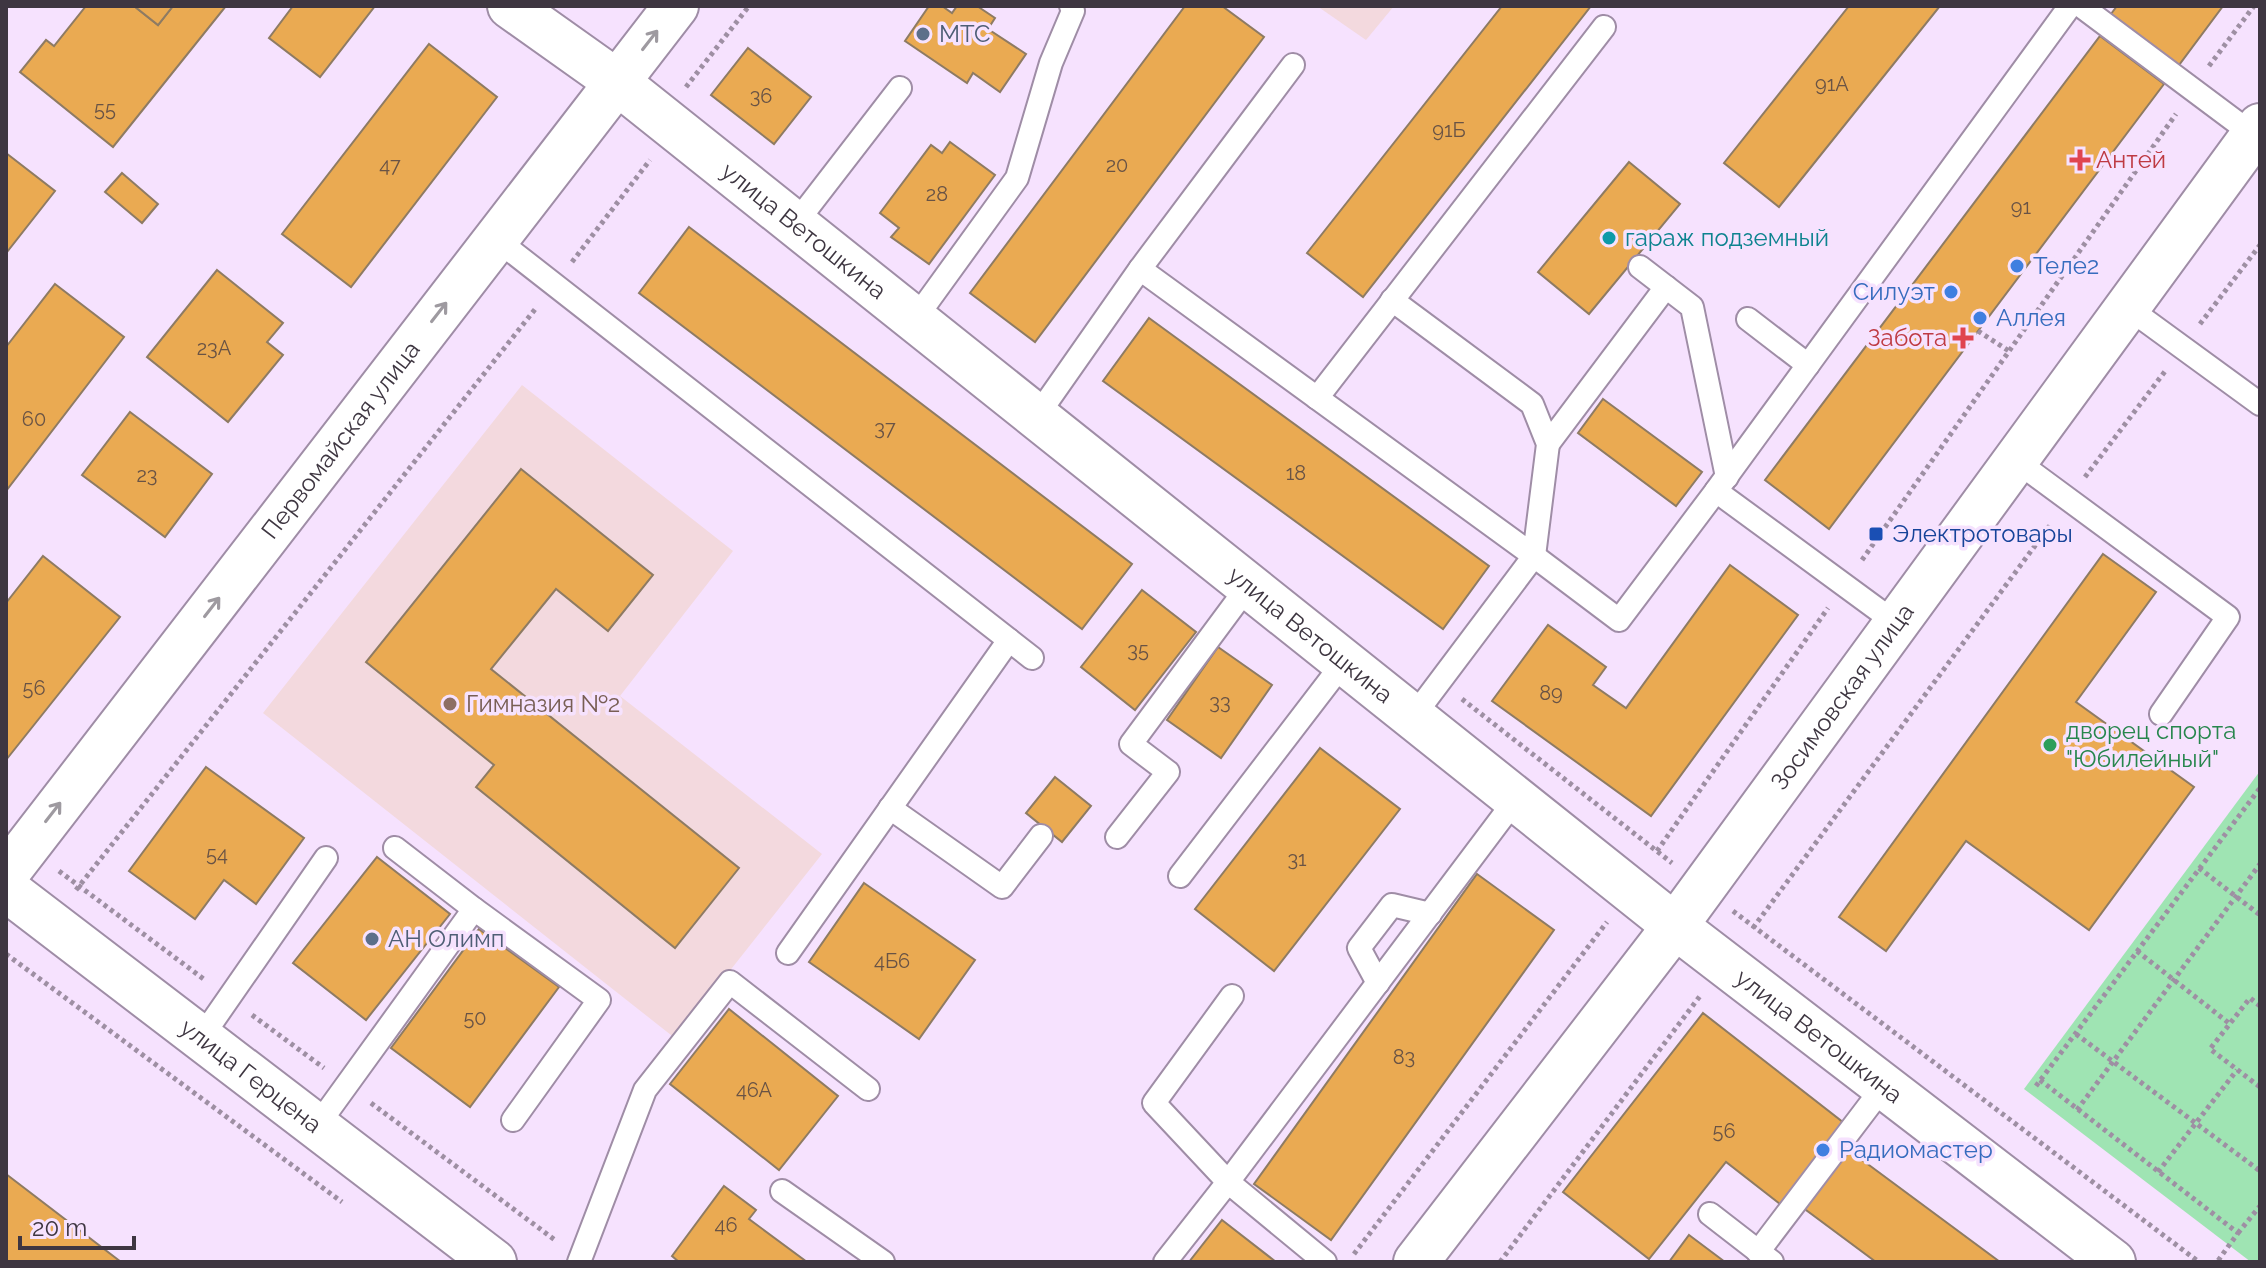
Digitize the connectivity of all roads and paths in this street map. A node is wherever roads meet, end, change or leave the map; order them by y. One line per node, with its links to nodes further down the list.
1 (510, 6): 10 (street, улица Ветошкина)
2 (676, 6): 10 (street, Первомайская улица, one-way to 2)
3 (749, 6): 13 (path)
4 (1071, 6): 24 (lane)
5 (2070, 6): 29 (lane)
6 (2081, 6): 12 (lane)
7 (2254, 6): 12 (path)
8 (1604, 27): 22 (lane)
9 (1293, 65): 19 (lane)
10 (617, 82): 13 (street, улица Ветошкина); 16 (street, Первомайская улица)
11 (900, 88): 15 (lane)
12 (2193, 89): 14 (lane); 28 (path)
13 (662, 118): 15 (street, улица Ветошкина); 20 (path)
14 (2258, 134): 23 (street, Зосимовская улица)
15 (795, 224): 24 (street, улица Ветошкина)
16 (496, 239): 20 (lane); 55 (street, Первомайская улица, one-way to 16)
17 (2260, 245): 27 (path)
18 (1640, 267): 21 (lane)
19 (1140, 269): 30 (lane); 32 (lane)
20 (554, 285): 41 (lane); 59 (path)
21 (1666, 287): 33 (lane); 35 (lane)
22 (1392, 300): 30 (lane); 33 (lane)
23 (2127, 307): 27 (lane); 34 (street, Зосимовская улица)
24 (915, 319): 32 (street, улица Ветошкина)
25 (1748, 319): 29 (lane)
26 (1978, 331): 28 (path)
27 (2183, 348): 31 (lane); 36 (path)
28 (2009, 351): 39 (path)
29 (1808, 365): 35 (lane)
30 (1317, 398): 37 (lane)
31 (2260, 404)
32 (1037, 416): 38 (street, улица Ветошкина)
33 (1548, 444): 37 (lane)
34 (2015, 460): 36 (lane); 40 (street, Зосимовская улица)
35 (1721, 484): 37 (lane); 39 (lane)
36 (2068, 500): 45 (lane); 69 (path)
37 (1534, 556): 44 (lane)
38 (1249, 585): 43 (street, улица Ветошкина); 51 (lane)
39 (1844, 585): 40 (lane); 53 (path)
40 (1896, 623): 60 (street, Зосимовская улица)
41 (1009, 640): 42 (lane); 49 (lane)
42 (1032, 658)
43 (1344, 662): 46 (street, улица Ветошкина); 58 (lane)
44 (1440, 681): 46 (lane); 53 (path)
45 (2161, 714)
46 (1413, 717): 48 (street, улица Ветошкина)
47 (2260, 788): 57 (path)
48 (1516, 799): 62 (street, улица Ветошкина); 65 (lane)
49 (890, 808): 50 (lane); 71 (lane)
50 (1041, 836)
51 (1117, 837)
52 (395, 848): 64 (lane)
53 (1657, 851): 60 (path); 62 (path)
54 (326, 858): 78 (lane)
55 (16, 861): 59 (path)
56 (2260, 864): 63 (path)
57 (2199, 868): 63 (path); 70 (path)
58 (1180, 876)
59 (79, 886): 67 (path); 78 (path)
60 (1703, 887): 68 (street, Зосимовская улица); 69 (path)
61 (6, 889): 67 (street, улица Герцена)
62 (1630, 890): 68 (street, улица Ветошкина); 107 (path)
63 (2235, 895): 66 (path); 75 (path)
64 (474, 909): 85 (lane); 90 (lane)
65 (1430, 914): 76 (lane); 76 (lane)
66 (2260, 915)
67 (51, 923): 74 (path); 82 (street, улица Герцена)
68 (1675, 926): 73 (street, улица Ветошкина); 108 (street, Зосимовская улица)
69 (1754, 926): 73 (path); 111 (path)
70 (2137, 951): 75 (path); 81 (path)
71 (788, 953)
72 (6, 954): 74 (path)
73 (1725, 964): 86 (street, улица Ветошкина); 109 (path)
74 (21, 965): 97 (path)
75 (2175, 980): 80 (path); 83 (path)
76 (1378, 983): 95 (lane)
77 (1232, 996): 95 (lane)
78 (229, 998): 82 (lane); 85 (path)
79 (2260, 1006): 80 (path)
80 (2230, 1024): 84 (path)
81 (2076, 1034): 83 (path); 89 (path)
82 (201, 1038): 92 (street, улица Герцена)
83 (2114, 1062): 89 (path); 91 (path)
84 (2237, 1070): 87 (path); 91 (path)
85 (347, 1085): 92 (lane); 102 (path)
86 (1884, 1086): 101 (lane); 110 (street, улица Ветошкина)
87 (2260, 1087)
88 (868, 1089): 102 (lane)
89 (2077, 1110): 94 (path)
90 (513, 1120)
91 (2195, 1123): 93 (path); 94 (path)
92 (317, 1126): 103 (street, улица Герцена)
93 (2260, 1171)
94 (2158, 1172): 100 (path)
95 (1228, 1182): 105 (lane); 106 (lane)
96 (782, 1191): 104 (lane)
97 (348, 1206)
98 (2260, 1206): 100 (path)
99 (1710, 1214): 101 (lane)
100 (2238, 1233): 112 (path)
101 (1765, 1257)
102 (579, 1260)
103 (493, 1262)
104 (883, 1262)
105 (1165, 1262)
106 (1325, 1262)
107 (1348, 1262)
108 (1416, 1262)
109 (1500, 1262)
110 (2113, 1262)
111 (2199, 1262)
112 (2217, 1262)

